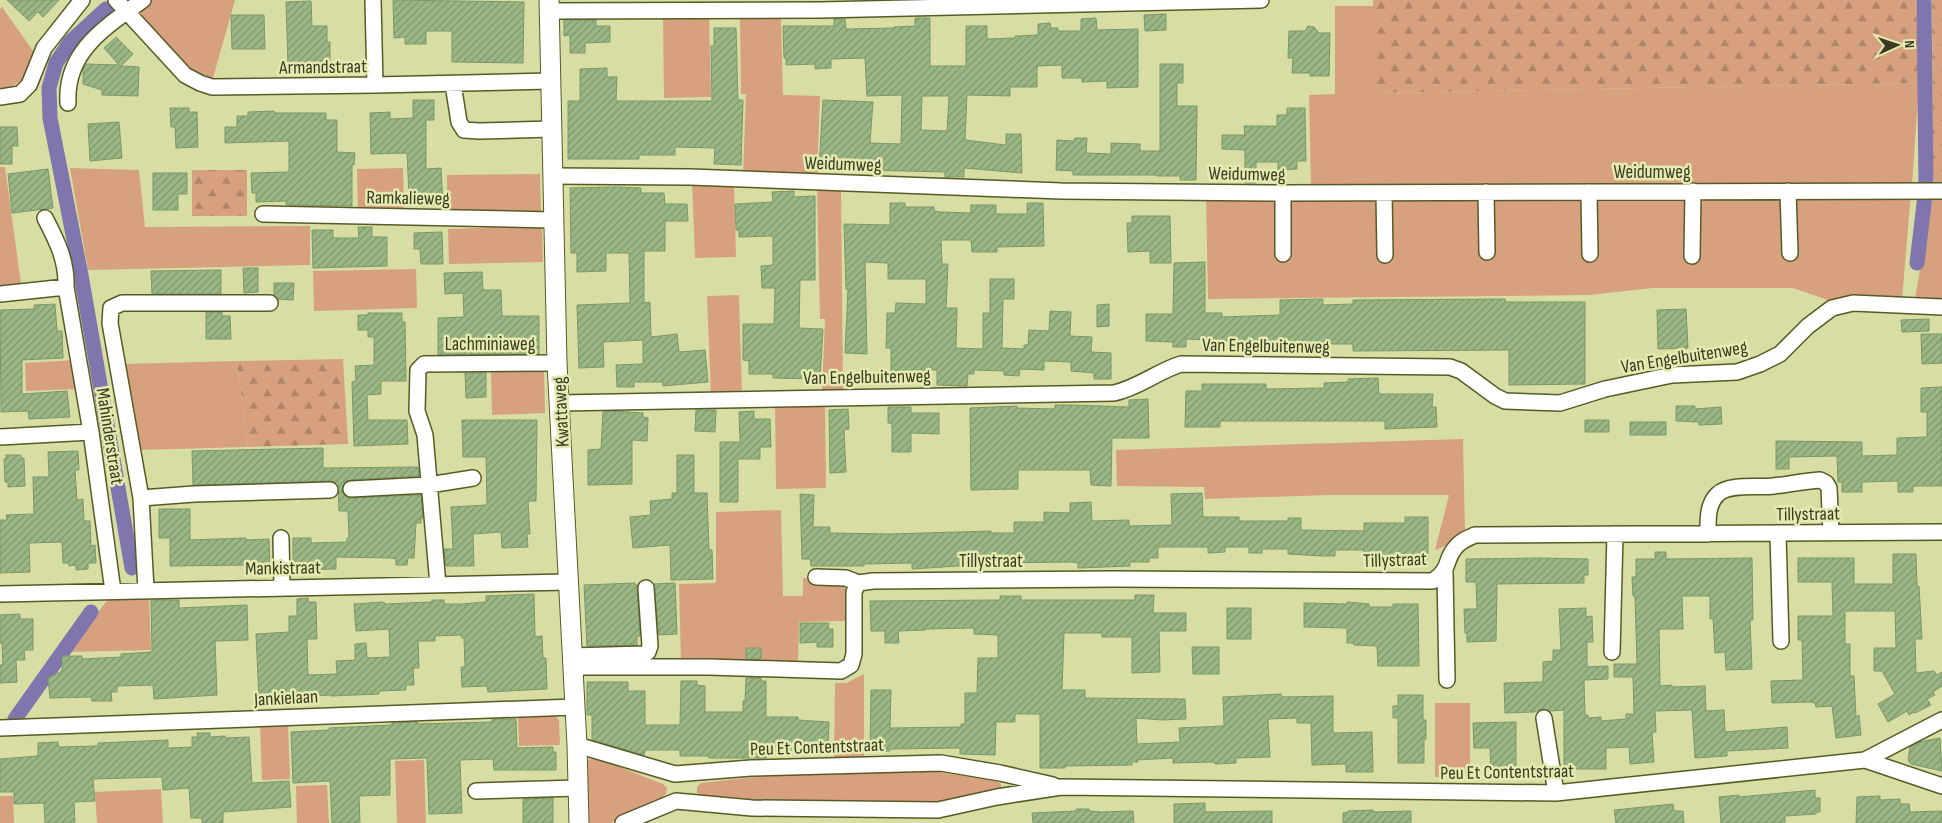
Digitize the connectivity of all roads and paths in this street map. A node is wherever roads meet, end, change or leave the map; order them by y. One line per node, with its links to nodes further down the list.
1 (82, 0): 11 (street)
2 (116, 0): 7 (street, Armandstraat)
3 (143, 0): 7 (street)
4 (373, 0): 10 (street)
5 (1261, 0): 6 (street)
6 (550, 6): 8 (main road, Kwattaweg)
7 (128, 12): 10 (street, Armandstraat); 12 (street)
8 (550, 81): 9 (street, Armandstraat); 13 (main road, Kwattaweg)
9 (453, 84): 10 (street, Armandstraat); 13 (street)
10 (375, 86)
11 (0, 97)
12 (68, 103)
13 (552, 129): 14 (main road, Kwattaweg)
14 (553, 176): 20 (street, Weidumweg); 24 (main road, Kwattaweg)
15 (1939, 190): 17 (street, Weidumweg)
16 (1693, 191): 17 (street, Weidumweg); 19 (street, Weidumweg); 30 (street)
17 (1788, 191): 26 (street)
18 (1486, 192): 19 (street, Weidumweg); 21 (street, Weidumweg); 25 (street)
19 (1589, 192): 28 (street)
20 (1282, 193): 21 (street, Weidumweg); 27 (street)
21 (1384, 193): 29 (street)
22 (263, 214): 24 (street, Ramkalieweg)
23 (45, 218): 31 (street, Mahinderstraat)
24 (553, 220): 35 (main road, Kwattaweg)
25 (1487, 252)
26 (1790, 253)
27 (1283, 254)
28 (1590, 254)
29 (1385, 255)
30 (1692, 256)
31 (66, 287): 32 (street); 37 (street, Mahinderstraat)
32 (0, 294)
33 (270, 303): 43 (street)
34 (1942, 307): 36 (street, Van Engelbuitenweg)
35 (557, 363): 36 (main road, Kwattaweg); 40 (street, Lachminiaweg)
36 (560, 403): 52 (main road, Kwattaweg)
37 (91, 432): 38 (street); 58 (street, Mahinderstraat)
38 (0, 437)
39 (473, 478): 40 (street)
40 (429, 485): 41 (street); 54 (street)
41 (351, 489)
42 (330, 490): 43 (street)
43 (141, 498): 57 (street)
44 (1942, 532): 45 (street, Tillystraat)
45 (1831, 533): 47 (street); 48 (street, Tillystraat)
46 (1615, 534): 47 (street, Tillystraat); 50 (street, Tillystraat); 61 (street)
47 (1708, 534): 48 (street, Tillystraat)
48 (1778, 534): 60 (street)
49 (280, 538): 55 (street)
50 (1445, 572): 53 (street, Tillystraat); 63 (street)
51 (816, 577): 53 (street, Tillystraat)
52 (568, 582): 54 (street, Mankistraat); 62 (main road, Kwattaweg)
53 (858, 583): 62 (street)
54 (438, 585): 55 (street, Mankistraat)
55 (282, 588): 57 (street, Mankistraat)
56 (646, 588): 62 (street)
57 (146, 590): 58 (street, Mankistraat)
58 (113, 591): 59 (street, Mankistraat)
59 (0, 594)
60 (1781, 641)
61 (1612, 652)
62 (572, 662): 64 (main road, Kwattaweg)
63 (1447, 680)
64 (574, 707): 67 (street, Jankielaan); 68 (main road, Kwattaweg)
65 (1544, 718): 75 (street)
66 (1942, 720): 69 (street, Peu Et Contentstraat)
67 (0, 728)
68 (577, 745): 70 (street, Peu Et Contentstraat); 73 (main road, Kwattaweg)
69 (1865, 760): 71 (street); 75 (street, Peu Et Contentstraat)
70 (676, 774): 72 (street, Peu Et Contentstraat); 76 (street)
71 (1942, 786)
72 (1062, 787): 75 (street, Peu Et Contentstraat); 76 (street, Peu Et Contentstraat)
73 (578, 788): 74 (street); 77 (main road, Kwattaweg)
74 (476, 791)
75 (1556, 793)
76 (676, 801): 78 (street, Peu Et Contentstraat)
77 (579, 823)
78 (623, 823)

